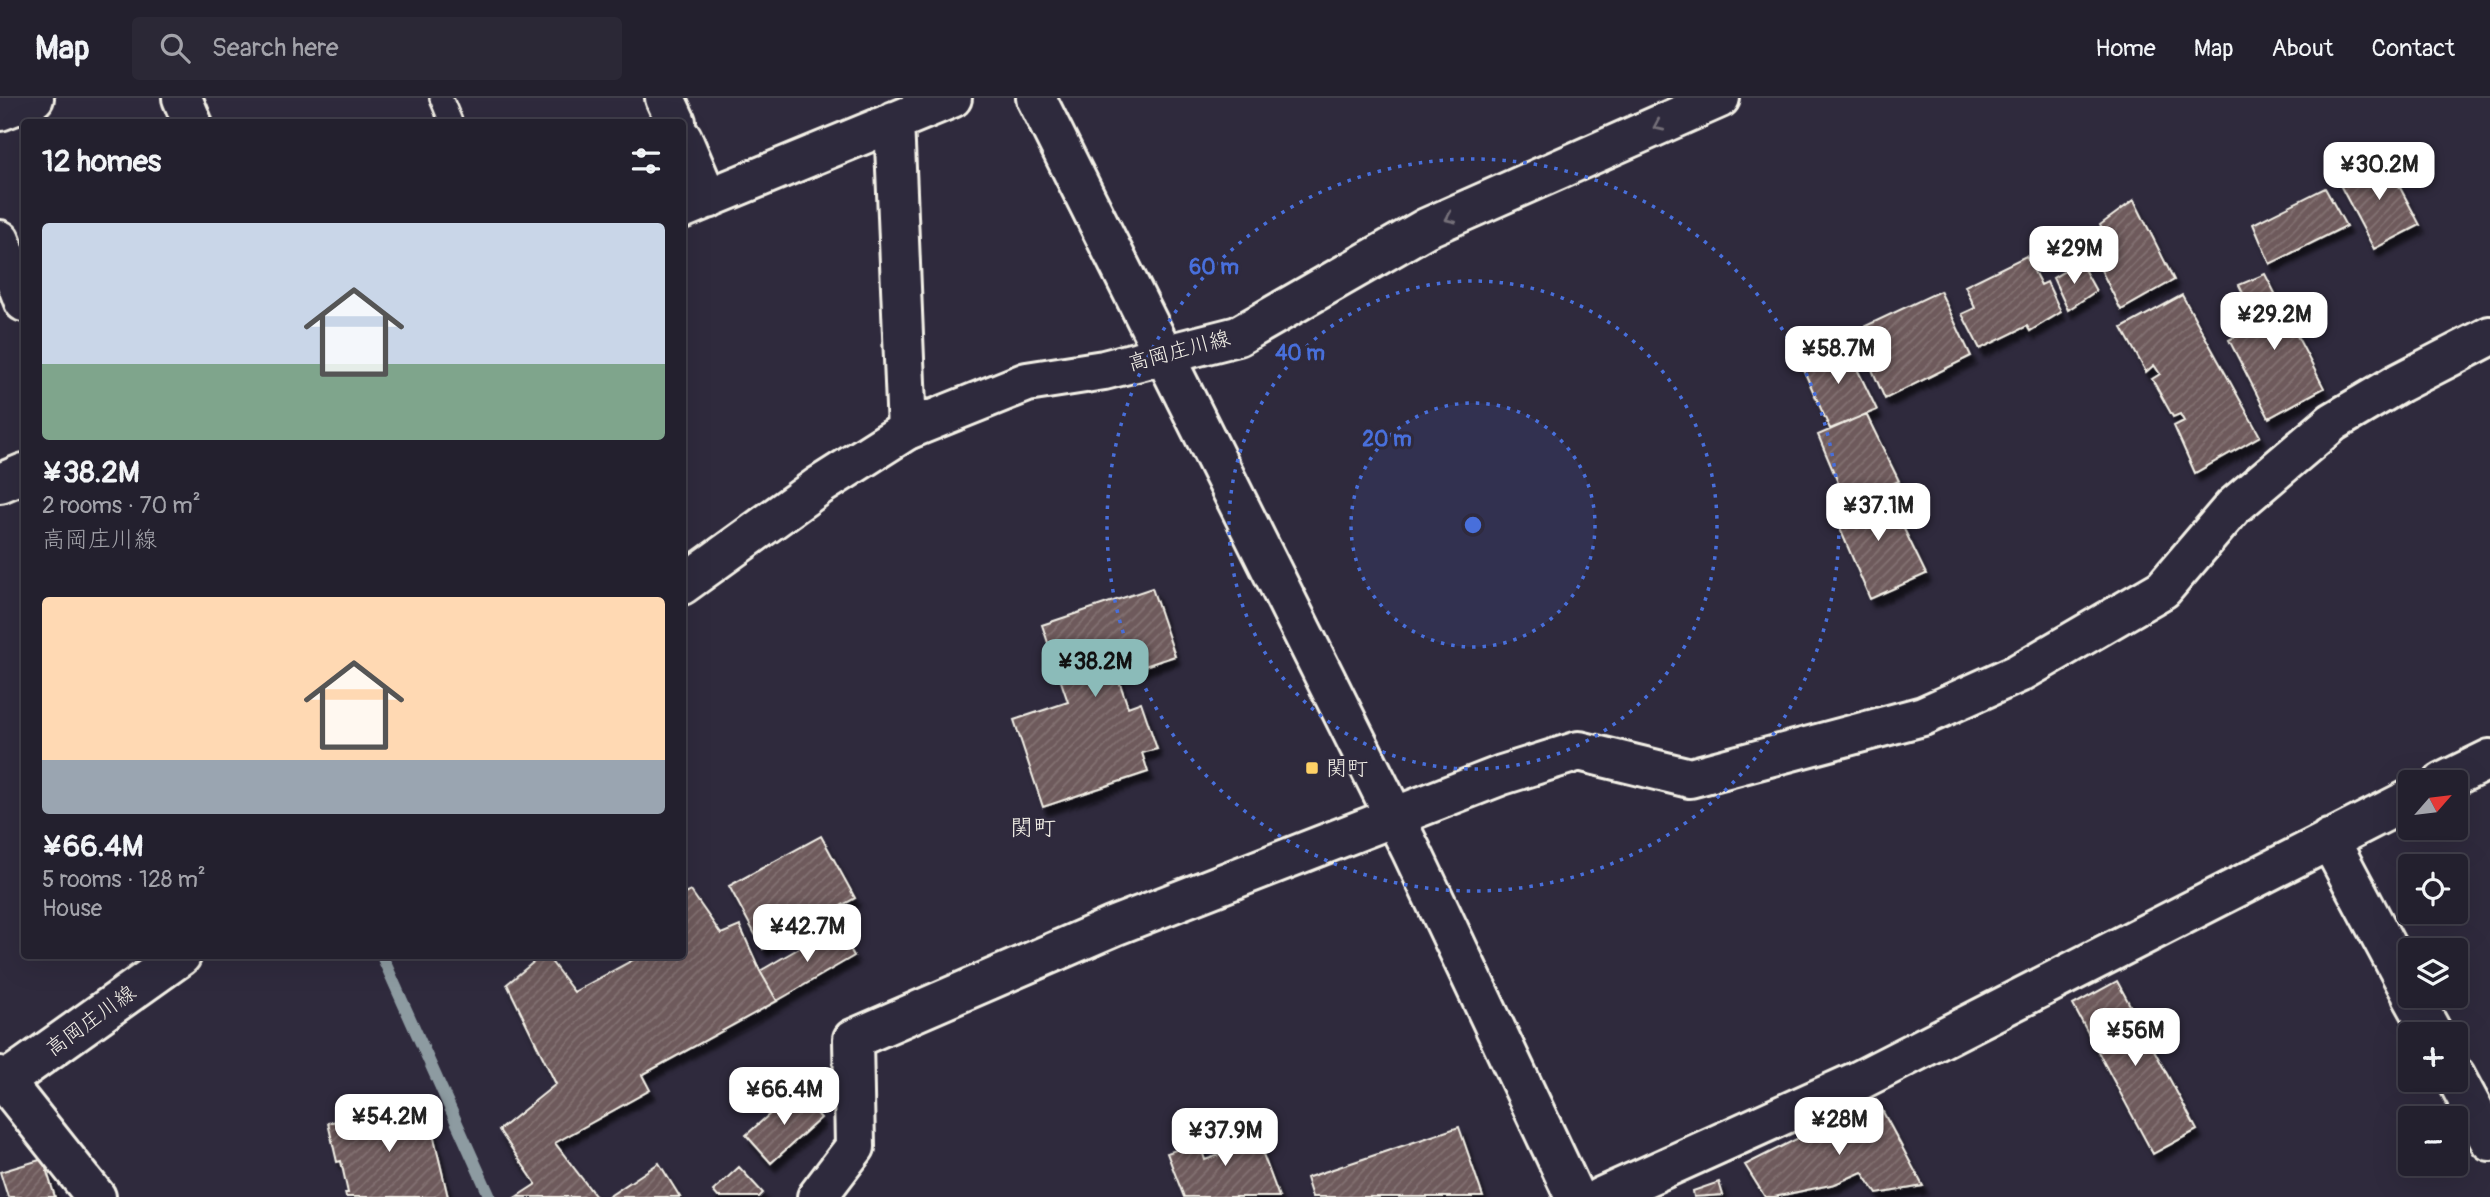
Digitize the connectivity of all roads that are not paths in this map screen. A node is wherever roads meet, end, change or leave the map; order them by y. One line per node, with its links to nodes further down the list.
1 (34, 98): 8 (street)
2 (182, 98): 9 (street)
3 (441, 98): 10 (lane)
4 (665, 98): 11 (street)
5 (952, 98): 12 (street)
6 (1036, 98): 18 (street)
7 (1720, 98): 18 (street, 高岡庄川線, one-way to 18)
8 (0, 111)
9 (191, 119)
10 (450, 119)
11 (675, 119)
12 (894, 121): 14 (street); 19 (street)
13 (686, 158): 14 (street)
14 (695, 204)
15 (0, 240): 16 (street)
16 (21, 294)
17 (2490, 336): 26 (street)
18 (1165, 355): 19 (street, 高岡庄川線); 26 (street)
19 (907, 430): 22 (street, 高岡庄川線)
20 (21, 474): 21 (street)
21 (0, 484)
22 (686, 582)
23 (2490, 759): 24 (street)
24 (2468, 770)
25 (2398, 805): 27 (street)
26 (1394, 817): 34 (street); 35 (street)
27 (2329, 839): 29 (street); 36 (street)
28 (177, 959): 30 (street, 高岡庄川線)
29 (2398, 968)
30 (2, 1081): 33 (street)
31 (2464, 1092): 32 (street)
32 (2490, 1141)
33 (96, 1197)
34 (817, 1197)
35 (1575, 1197)
36 (1601, 1197)

